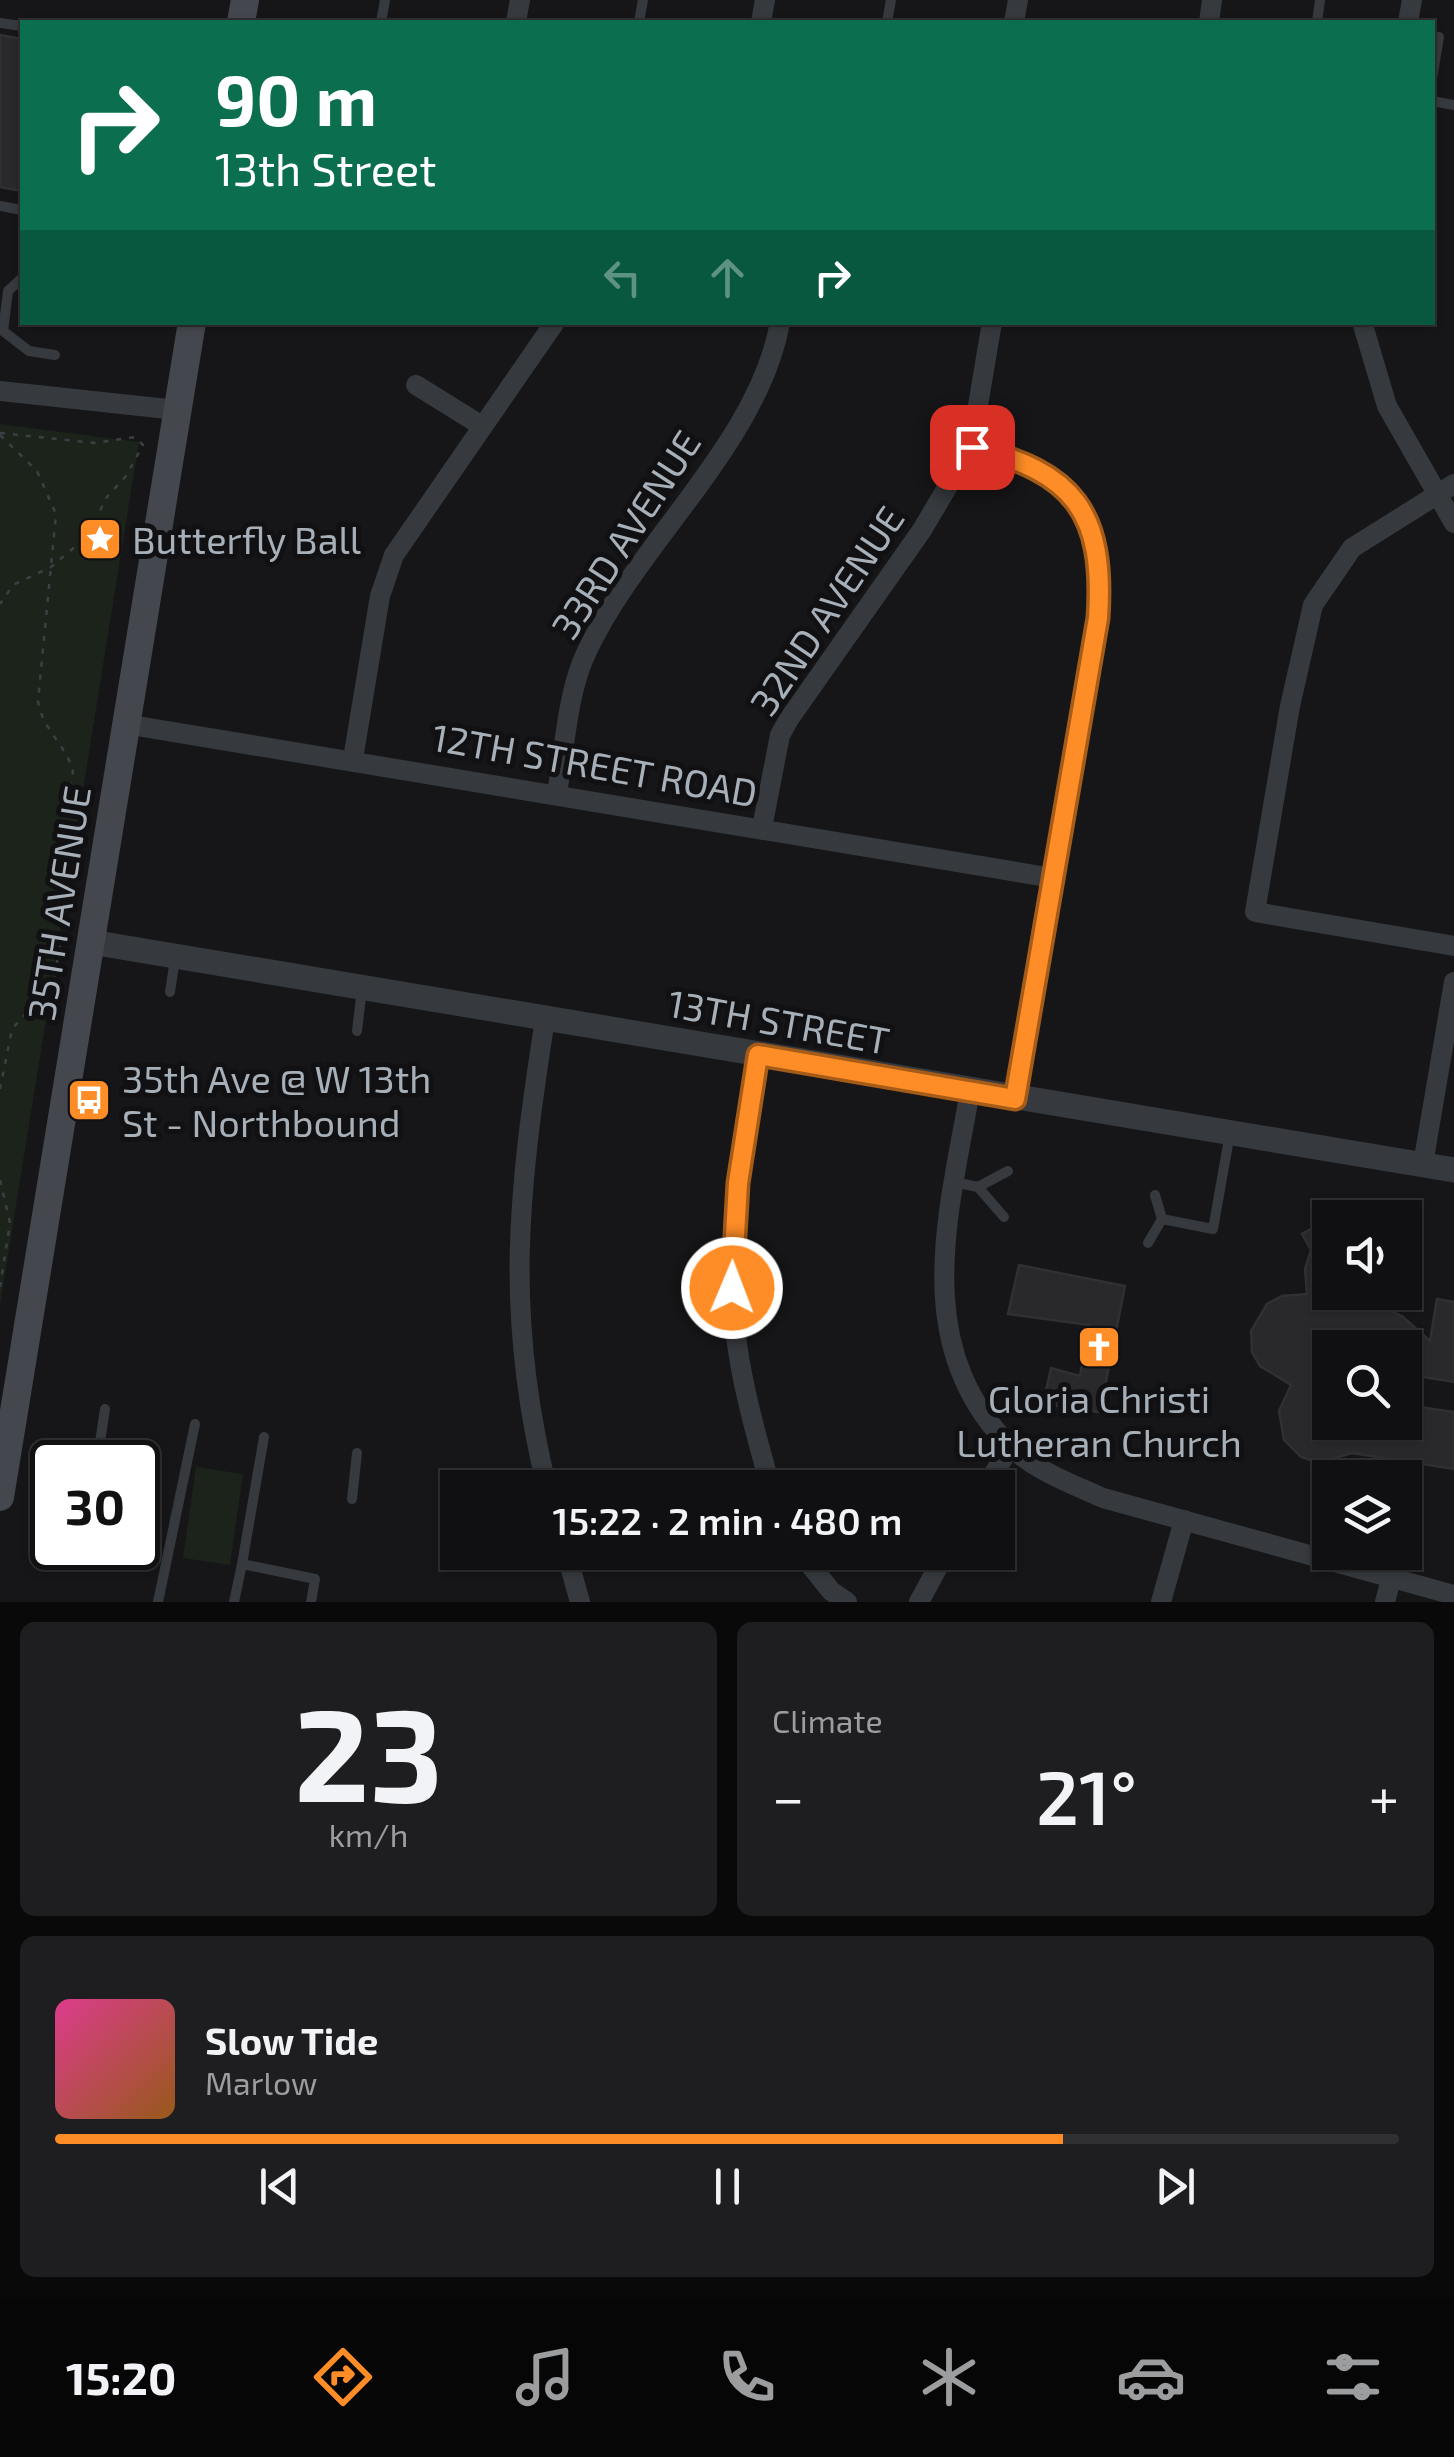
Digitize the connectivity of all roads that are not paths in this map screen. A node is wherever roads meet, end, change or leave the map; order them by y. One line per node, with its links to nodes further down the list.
1 (1439, 38): 2 (lane)
2 (1435, 61)
3 (20, 280): 9 (lane)
4 (192, 325): 12 (main road, 35TH AVENUE)
5 (553, 325): 13 (street)
6 (779, 325): 19 (street, 33RD AVENUE)
7 (992, 325): 14 (street, 32ND AVENUE)
8 (1358, 325): 15 (street)
9 (55, 355)
10 (416, 384): 13 (street)
11 (0, 391): 12 (street)
12 (178, 410): 17 (main road, 35TH AVENUE)
13 (482, 426): 18 (street)
14 (972, 447): 20 (street, 32ND AVENUE); 21 (street)
15 (1446, 489): 16 (street); 23 (street)
16 (1454, 523)
17 (125, 724): 18 (street, 12TH STREET ROAD); 22 (main road, 35TH AVENUE)
18 (353, 759): 19 (street, 12TH STREET ROAD)
19 (557, 793): 20 (street, 12TH STREET ROAD)
20 (762, 828): 21 (street, 12TH STREET ROAD)
21 (1053, 878): 32 (street)
22 (91, 942): 24 (street, 13TH STREET); 52 (main road, 35TH AVENUE)
23 (1454, 946)
24 (176, 956): 26 (street, 13TH STREET); 27 (lane)
25 (1454, 982): 34 (street)
26 (362, 988): 28 (street, 13TH STREET); 29 (lane)
27 (170, 992)
28 (545, 1018): 30 (street, 13TH STREET); 49 (street)
29 (357, 1031)
30 (758, 1055): 31 (street, 13TH STREET); 50 (street)
31 (970, 1091): 32 (street, 13TH STREET); 37 (street)
32 (1015, 1099): 33 (street, 13TH STREET)
33 (1230, 1133): 34 (street, 13TH STREET); 41 (lane)
34 (1423, 1164): 35 (street, 13TH STREET)
35 (1454, 1170)
36 (1008, 1171): 38 (lane)
37 (954, 1182): 38 (lane); 47 (street)
38 (978, 1188): 40 (lane)
39 (1155, 1195): 41 (lane)
40 (1004, 1217)
41 (1162, 1220): 42 (lane)
42 (1148, 1243)
43 (106, 1409): 46 (lane)
44 (195, 1424): 61 (lane)
45 (264, 1437): 55 (lane)
46 (101, 1440)
47 (1010, 1446): 51 (street); 54 (street)
48 (357, 1453): 53 (lane)
49 (544, 1470)
50 (766, 1470)
51 (996, 1470)
52 (0, 1497)
53 (352, 1499)
54 (1184, 1520): 59 (street); 67 (street)
55 (242, 1564): 62 (lane); 63 (lane)
56 (571, 1570): 64 (street)
57 (814, 1570): 65 (street)
58 (936, 1570): 66 (street)
59 (1392, 1575): 60 (street); 68 (street)
60 (1454, 1595)
61 (158, 1602)
62 (234, 1602)
63 (311, 1602)
64 (580, 1602)
65 (847, 1602)
66 (919, 1602)
67 (1161, 1602)
68 (1385, 1602)

